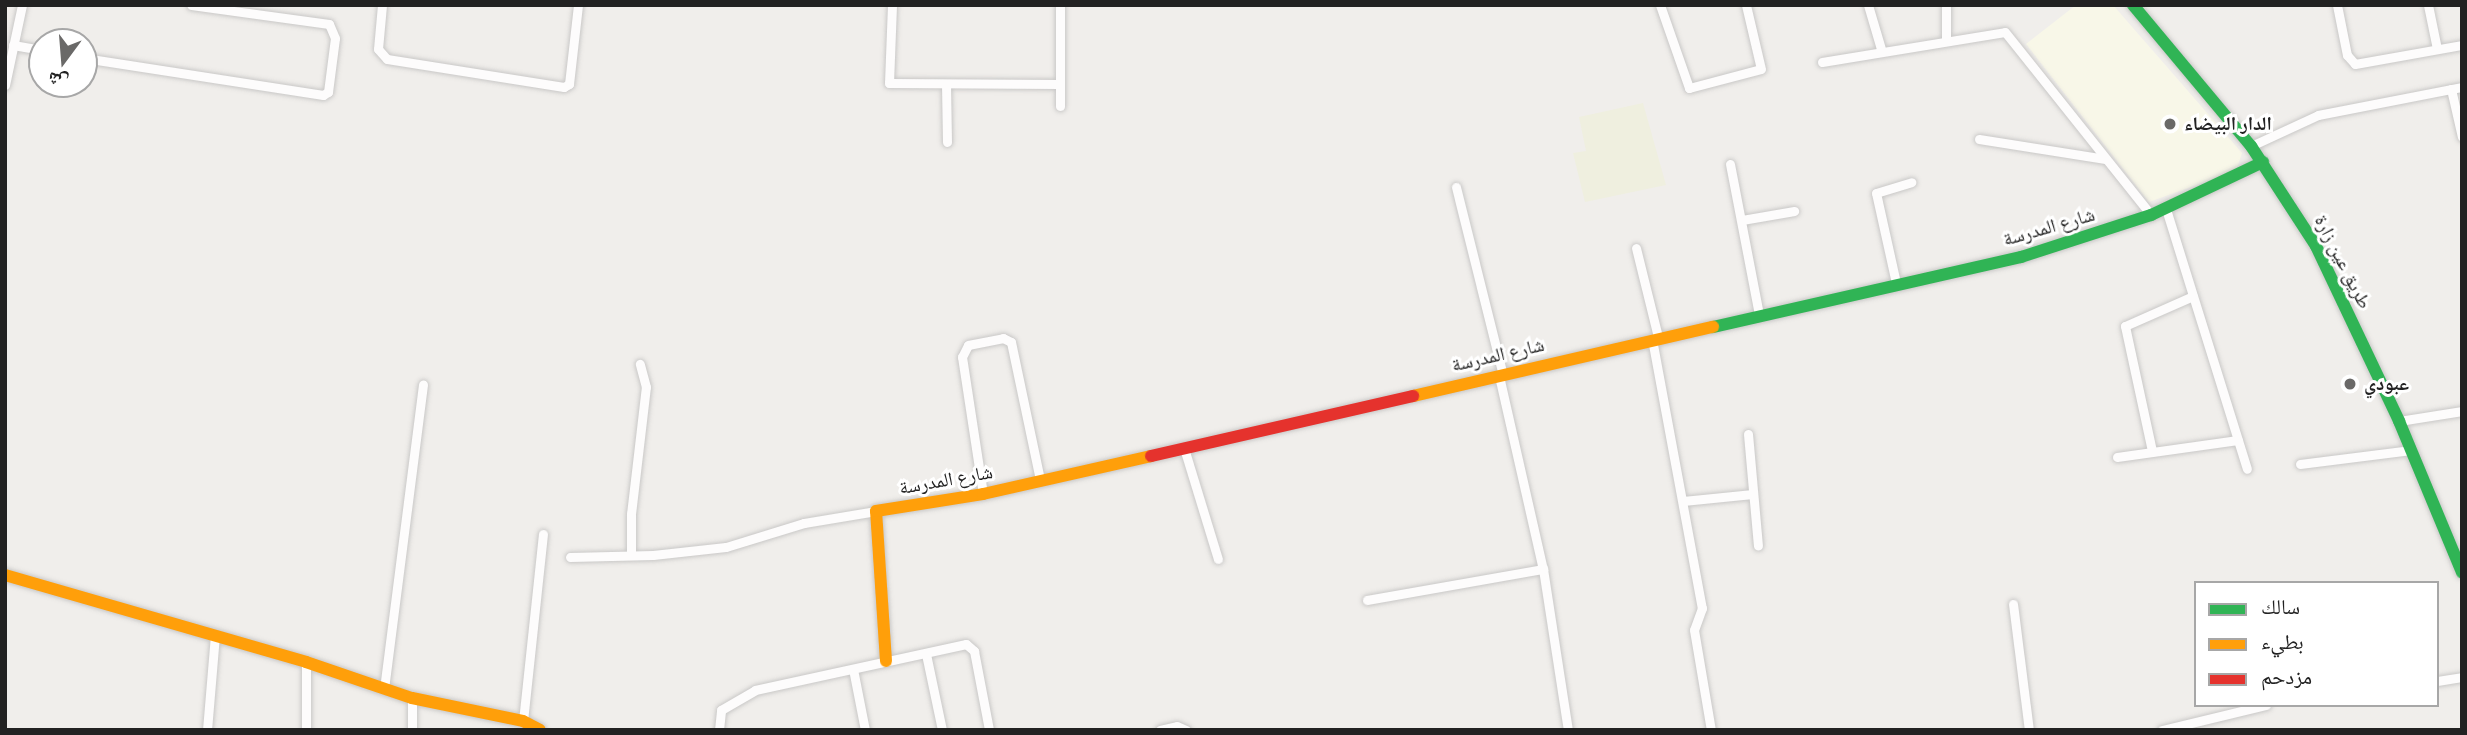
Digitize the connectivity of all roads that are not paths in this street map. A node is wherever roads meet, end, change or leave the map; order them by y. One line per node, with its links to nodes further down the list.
1 (22, 5): 15 (street)
2 (191, 5): 20 (street)
3 (382, 5): 4 (street)
4 (578, 5)
5 (891, 5): 22 (street)
6 (1060, 5): 23 (street)
7 (1660, 5): 8 (street)
8 (1746, 5)
9 (1868, 5): 19 (street)
10 (1946, 5): 14 (street)
11 (2133, 5): 31 (street, طريق عين زارة)
12 (2337, 5): 18 (street)
13 (2428, 5): 18 (street)
14 (1946, 39): 19 (street); 32 (street)
15 (13, 45): 17 (street); 24 (street)
16 (2462, 45): 18 (street)
17 (28, 48)
18 (2437, 49)
19 (1881, 50): 21 (street)
20 (98, 60)
21 (1822, 62)
22 (946, 84): 23 (street); 30 (street)
23 (1060, 84): 27 (street)
24 (5, 85)
25 (2462, 87): 26 (street)
26 (2451, 89): 28 (street); 31 (street)
27 (1060, 106)
28 (2462, 137)
29 (1979, 139): 32 (street)
30 (947, 142)
31 (2251, 146): 33 (street, طريق عين زارة)
32 (2105, 159): 39 (street)
33 (2263, 162): 37 (street, شارع المدرسة); 50 (street, طريق عين زارة)
34 (1730, 164): 40 (street)
35 (1911, 182): 42 (street)
36 (1456, 187): 47 (street)
37 (2166, 209): 39 (street, شارع المدرسة); 43 (street)
38 (1794, 211): 40 (street)
39 (2151, 215): 42 (street, شارع المدرسة)
40 (1742, 220): 44 (street)
41 (1636, 248): 45 (street)
42 (1896, 283): 44 (street, شارع المدرسة)
43 (2193, 296): 52 (street); 55 (street)
44 (1759, 315): 45 (street, شارع المدرسة)
45 (1655, 338): 47 (street, شارع المدرسة); 62 (street)
46 (640, 364): 66 (street)
47 (1501, 376): 53 (street, شارع المدرسة); 69 (street)
48 (423, 384): 81 (street)
49 (2462, 411): 50 (street)
50 (2399, 421): 54 (street, طريق عين زارة)
51 (1748, 434): 61 (street)
52 (2238, 440): 55 (street); 58 (street)
53 (1184, 448): 59 (street, شارع المدرسة); 68 (street)
54 (2412, 450): 57 (street); 70 (street, طريق عين زارة)
55 (2152, 451): 56 (street)
56 (2116, 457)
57 (2300, 464)
58 (2246, 469)
59 (1040, 481): 60 (street, شارع المدرسة); 60 (street)
60 (983, 494): 63 (street, شارع المدرسة)
61 (1753, 494): 62 (street); 65 (street)
62 (1683, 501): 96 (street)
63 (876, 512): 66 (street); 76 (street, شارع المدرسة)
64 (543, 534): 84 (street)
65 (1758, 546)
66 (631, 554): 67 (street)
67 (570, 556)
68 (1218, 559)
69 (1543, 569): 72 (street); 95 (street)
70 (2462, 572)
71 (5, 575): 74 (street)
72 (1367, 600)
73 (2013, 604): 97 (street)
74 (215, 635): 77 (street); 85 (street)
75 (926, 654): 76 (street); 91 (street); 92 (street)
76 (886, 661): 78 (street)
77 (306, 662): 81 (street); 86 (street)
78 (853, 669): 89 (street); 90 (street)
79 (2462, 677): 80 (street)
80 (2439, 681)
81 (384, 689): 82 (street)
82 (412, 698): 84 (street); 87 (street)
83 (2258, 707): 98 (street)
84 (523, 721): 88 (street)
85 (207, 730)
86 (306, 730)
87 (412, 730)
88 (540, 730)
89 (719, 730)
90 (865, 730)
91 (942, 730)
92 (989, 730)
93 (1160, 730): 94 (street)
94 (1186, 730)
95 (1568, 730)
96 (1711, 730)
97 (2029, 730)
98 (2162, 730)

